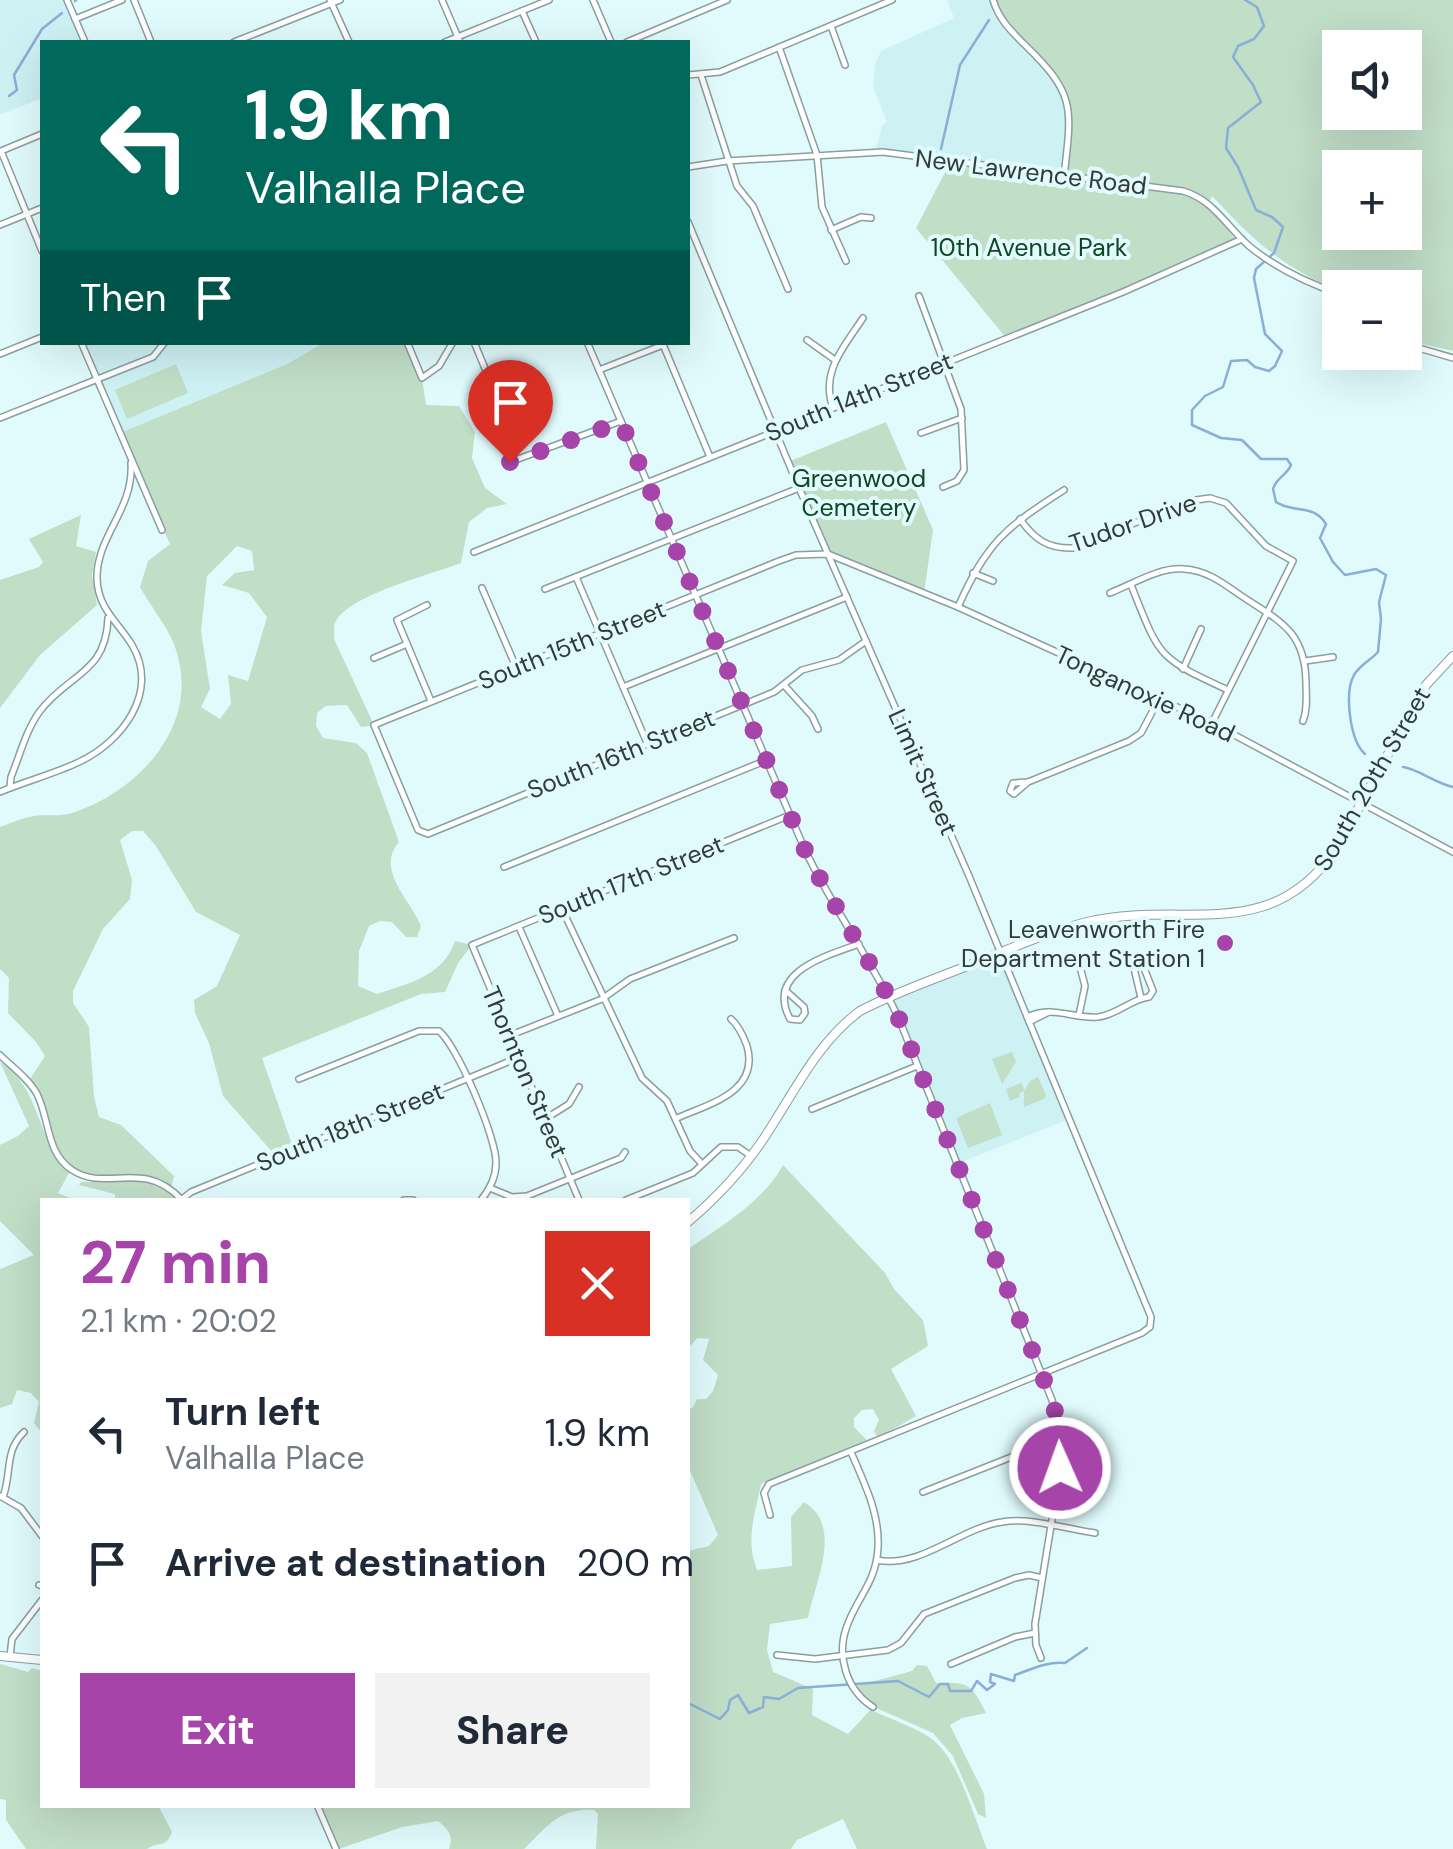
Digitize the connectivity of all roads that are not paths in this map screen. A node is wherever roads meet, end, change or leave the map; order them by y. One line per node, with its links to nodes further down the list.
1 (67, 0): 13 (street)
2 (122, 0): 13 (street)
3 (134, 0): 16 (street)
4 (340, 0): 11 (street)
5 (442, 0): 19 (street)
6 (549, 0): 12 (street)
7 (593, 0): 21 (street)
8 (727, 0): 22 (street)
9 (892, 0): 14 (street)
10 (993, 0): 32 (street)
11 (331, 2): 17 (street); 18 (street)
12 (522, 11): 19 (street); 20 (street)
13 (75, 19): 15 (street)
14 (831, 26): 23 (street); 24 (street)
15 (85, 40)
16 (151, 40)
17 (239, 40)
18 (348, 40)
19 (459, 40)
20 (535, 40)
21 (610, 40)
22 (632, 40)
23 (779, 47): 26 (street); 29 (street)
24 (844, 65)
25 (690, 75): 26 (street)
26 (701, 75): 30 (street)
27 (40, 135): 28 (street)
28 (1, 151): 34 (street)
29 (817, 156): 30 (street, New Lawrence Road); 32 (street, New Lawrence Road); 38 (street)
30 (727, 161): 31 (street, New Lawrence Road); 43 (street)
31 (690, 168)
32 (1064, 176): 39 (street, New Lawrence Road)
33 (40, 209): 34 (street)
34 (27, 214): 36 (street); 40 (street)
35 (871, 218): 38 (street)
36 (0, 224)
37 (690, 227): 68 (street, Limit Street)
38 (831, 230): 41 (street)
39 (1242, 239): 42 (street, New Lawrence Road); 60 (street, South 14th Street)
40 (40, 246)
41 (846, 261)
42 (1322, 288)
43 (788, 289)
44 (919, 296): 60 (street)
45 (863, 318): 59 (street)
46 (40, 338): 57 (street)
47 (807, 340): 59 (street)
48 (82, 345): 62 (street)
49 (163, 345): 62 (street)
50 (408, 345): 51 (street)
51 (451, 345)
52 (475, 345): 63 (street)
53 (588, 345): 61 (street)
54 (661, 345): 61 (street)
55 (663, 345): 70 (street)
56 (1422, 349): 58 (street)
57 (0, 354)
58 (1453, 358)
59 (836, 360): 64 (street)
60 (945, 362): 64 (street, South 14th Street); 66 (street)
61 (599, 370): 67 (street)
62 (97, 380): 65 (street); 72 (street)
63 (496, 395)
64 (833, 408): 68 (street, South 14th Street)
65 (0, 418)
66 (962, 418): 69 (street); 75 (street)
67 (621, 422): 71 (street); 73 (street)
68 (776, 431): 70 (street, South 14th Street); 74 (street, Limit Street)
69 (921, 433)
70 (710, 457): 73 (street, South 14th Street)
71 (510, 462)
72 (131, 464): 77 (street); 78 (street)
73 (646, 482): 81 (street); 82 (street, South 14th Street)
74 (798, 488): 81 (street); 83 (street, Limit Street)
75 (943, 488)
76 (1064, 490): 79 (street)
77 (130, 491): 78 (street); 96 (street)
78 (144, 492): 80 (street)
79 (1020, 519): 84 (street); 95 (street, Tudor Drive)
80 (162, 530)
81 (671, 539): 85 (street); 91 (street)
82 (474, 552)
83 (828, 554): 91 (street, South 15th Street); 92 (street, Limit Street); 94 (street, Tonganoxie Road)
84 (973, 573): 86 (street); 94 (street)
85 (576, 577): 89 (street); 99 (street)
86 (994, 581)
87 (1131, 585): 90 (street); 95 (street); 109 (street)
88 (482, 588): 108 (street)
89 (546, 589)
90 (1110, 593)
91 (695, 595): 99 (street, South 15th Street); 103 (street)
92 (847, 596): 101 (street, Limit Street); 103 (street)
93 (427, 605): 102 (street)
94 (958, 607): 113 (street, Tonganoxie Road)
95 (1267, 613): 107 (street); 112 (street)
96 (108, 615): 98 (street); 100 (street)
97 (1201, 629): 109 (street)
98 (121, 630): 100 (street); 122 (street)
99 (600, 633): 108 (street, South 15th Street); 111 (street)
100 (107, 636): 122 (street)
101 (866, 641): 110 (street, South 16th Street); 134 (street, Limit Street)
102 (407, 644): 106 (street); 114 (street)
103 (719, 649): 111 (street); 115 (street)
104 (1453, 656): 124 (main road, South 20th Street)
105 (1333, 657): 107 (street)
106 (374, 658)
107 (1306, 660): 116 (street)
108 (516, 667): 114 (street, South 15th Street)
109 (1183, 669): 112 (street)
110 (784, 686): 115 (street, South 16th Street); 118 (street)
111 (624, 687): 119 (street)
112 (1228, 690): 117 (street)
113 (1159, 699): 117 (street, Tonganoxie Road); 121 (street)
114 (432, 701): 126 (street, South 15th Street)
115 (742, 704): 119 (street, South 16th Street); 120 (street)
116 (1303, 721)
117 (1212, 723): 124 (street, Tonganoxie Road)
118 (818, 729)
119 (647, 742): 126 (street, South 16th Street)
120 (766, 760): 125 (street); 128 (street)
121 (1028, 782)
122 (10, 788): 123 (street)
123 (0, 792)
124 (1362, 804): 127 (street, Tonganoxie Road); 134 (main road, South 20th Street)
125 (790, 815): 129 (street, South 17th Street); 132 (street)
126 (425, 834)
127 (1453, 852)
128 (504, 867)
129 (562, 909): 130 (street, South 17th Street); 139 (street)
130 (519, 926): 133 (street, South 17th Street); 141 (street)
131 (734, 938): 139 (street)
132 (859, 944): 136 (street); 137 (street)
133 (472, 945): 144 (street, Thornton Street)
134 (1001, 953): 137 (main road, South 20th Street); 143 (street, Limit Street)
135 (1079, 963): 140 (street)
136 (785, 990): 136 (street)
137 (889, 998): 147 (street); 155 (main road, South 20th Street)
138 (1141, 998): 138 (street); 140 (street)
139 (602, 999): 141 (street); 152 (street)
140 (1080, 1015): 143 (street)
141 (558, 1016): 144 (street)
142 (730, 1019): 152 (street)
143 (1028, 1019): 165 (street, Limit Street)
144 (511, 1035): 146 (street, Thornton Street)
145 (0, 1055): 159 (street)
146 (520, 1058): 149 (street, South 18th Street); 153 (street, Thornton Street)
147 (918, 1066): 151 (street); 165 (street)
148 (299, 1078): 149 (street)
149 (466, 1080): 158 (street); 160 (street, South 18th Street)
150 (579, 1087): 153 (street)
151 (812, 1108)
152 (677, 1118): 156 (street)
153 (546, 1119): 157 (street, Thornton Street)
154 (625, 1152): 157 (street)
155 (751, 1156): 156 (street); 164 (main road, South 20th Street)
156 (702, 1164): 163 (street)
157 (570, 1179): 158 (street); 162 (street, Thornton Street)
158 (490, 1188): 161 (street)
159 (180, 1198)
160 (184, 1198)
161 (482, 1198)
162 (578, 1198)
163 (631, 1198)
164 (690, 1220)
165 (1042, 1373): 168 (street); 169 (street)
166 (24, 1432): 171 (street)
167 (1072, 1432): 168 (street)
168 (1062, 1436): 170 (street); 173 (street)
169 (851, 1452): 172 (street); 176 (street)
170 (923, 1492)
171 (2, 1497): 174 (street)
172 (770, 1515)
173 (1051, 1526): 175 (street); 176 (street); 177 (street)
174 (40, 1533)
175 (1095, 1534)
176 (876, 1560): 181 (street)
177 (1042, 1578): 179 (street); 181 (street)
178 (40, 1603): 182 (street)
179 (1035, 1633): 183 (street); 185 (street)
180 (777, 1655): 181 (street)
181 (843, 1656): 186 (street)
182 (5, 1657): 184 (main road)
183 (1041, 1658)
184 (40, 1660)
185 (951, 1664)
186 (873, 1707)
187 (318, 1808): 188 (street)
188 (336, 1849)

